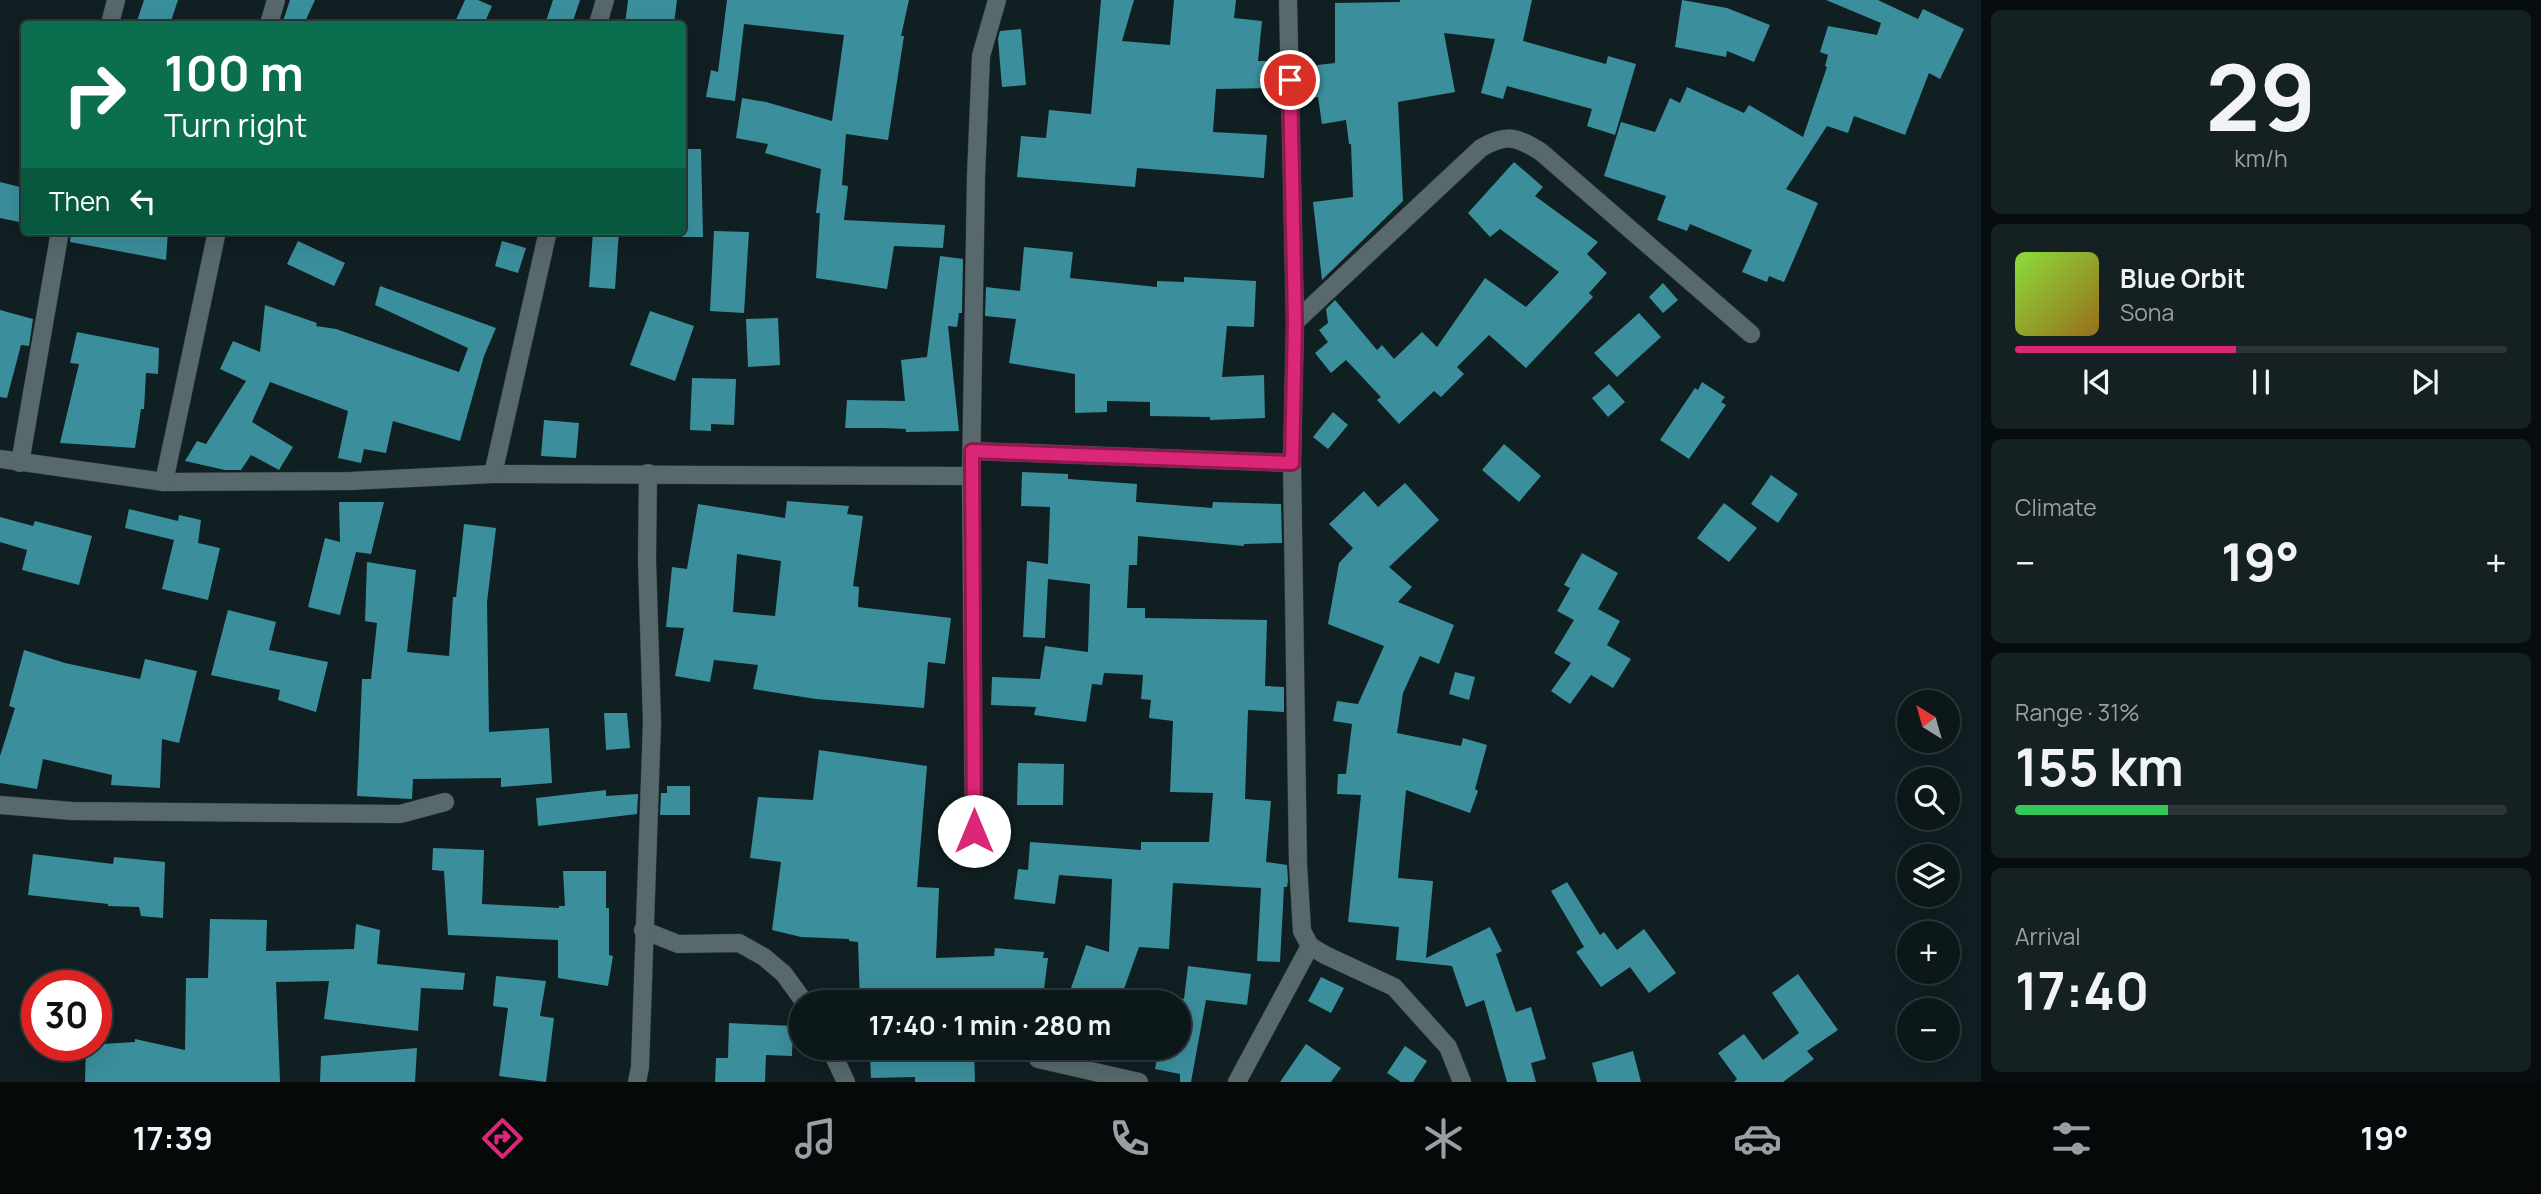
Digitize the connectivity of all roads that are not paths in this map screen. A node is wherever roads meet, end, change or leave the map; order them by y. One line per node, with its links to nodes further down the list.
1 (116, 0): 6 (street)
2 (276, 0): 7 (street)
3 (605, 0): 8 (street)
4 (997, 0): 14 (street)
5 (1288, 0): 12 (street)
6 (111, 21)
7 (270, 21)
8 (599, 21)
9 (59, 235): 16 (street)
10 (216, 235): 21 (street)
11 (547, 235): 19 (street)
12 (1295, 322): 13 (street); 17 (street)
13 (1751, 334)
14 (972, 451): 17 (street); 20 (street)
15 (0, 459): 16 (street)
16 (20, 463): 21 (street)
17 (1292, 463): 26 (street)
18 (648, 473): 19 (street); 20 (street); 25 (street)
19 (493, 474): 21 (street)
20 (971, 476): 24 (street)
21 (164, 482)
22 (445, 802): 23 (street)
23 (0, 805)
24 (974, 831)
25 (643, 930): 27 (street); 30 (street)
26 (1310, 946): 33 (street); 34 (street)
27 (795, 990)
28 (836, 1060): 31 (street)
29 (1042, 1060): 32 (street)
30 (637, 1082)
31 (846, 1082)
32 (1139, 1082)
33 (1237, 1082)
34 (1462, 1082)

